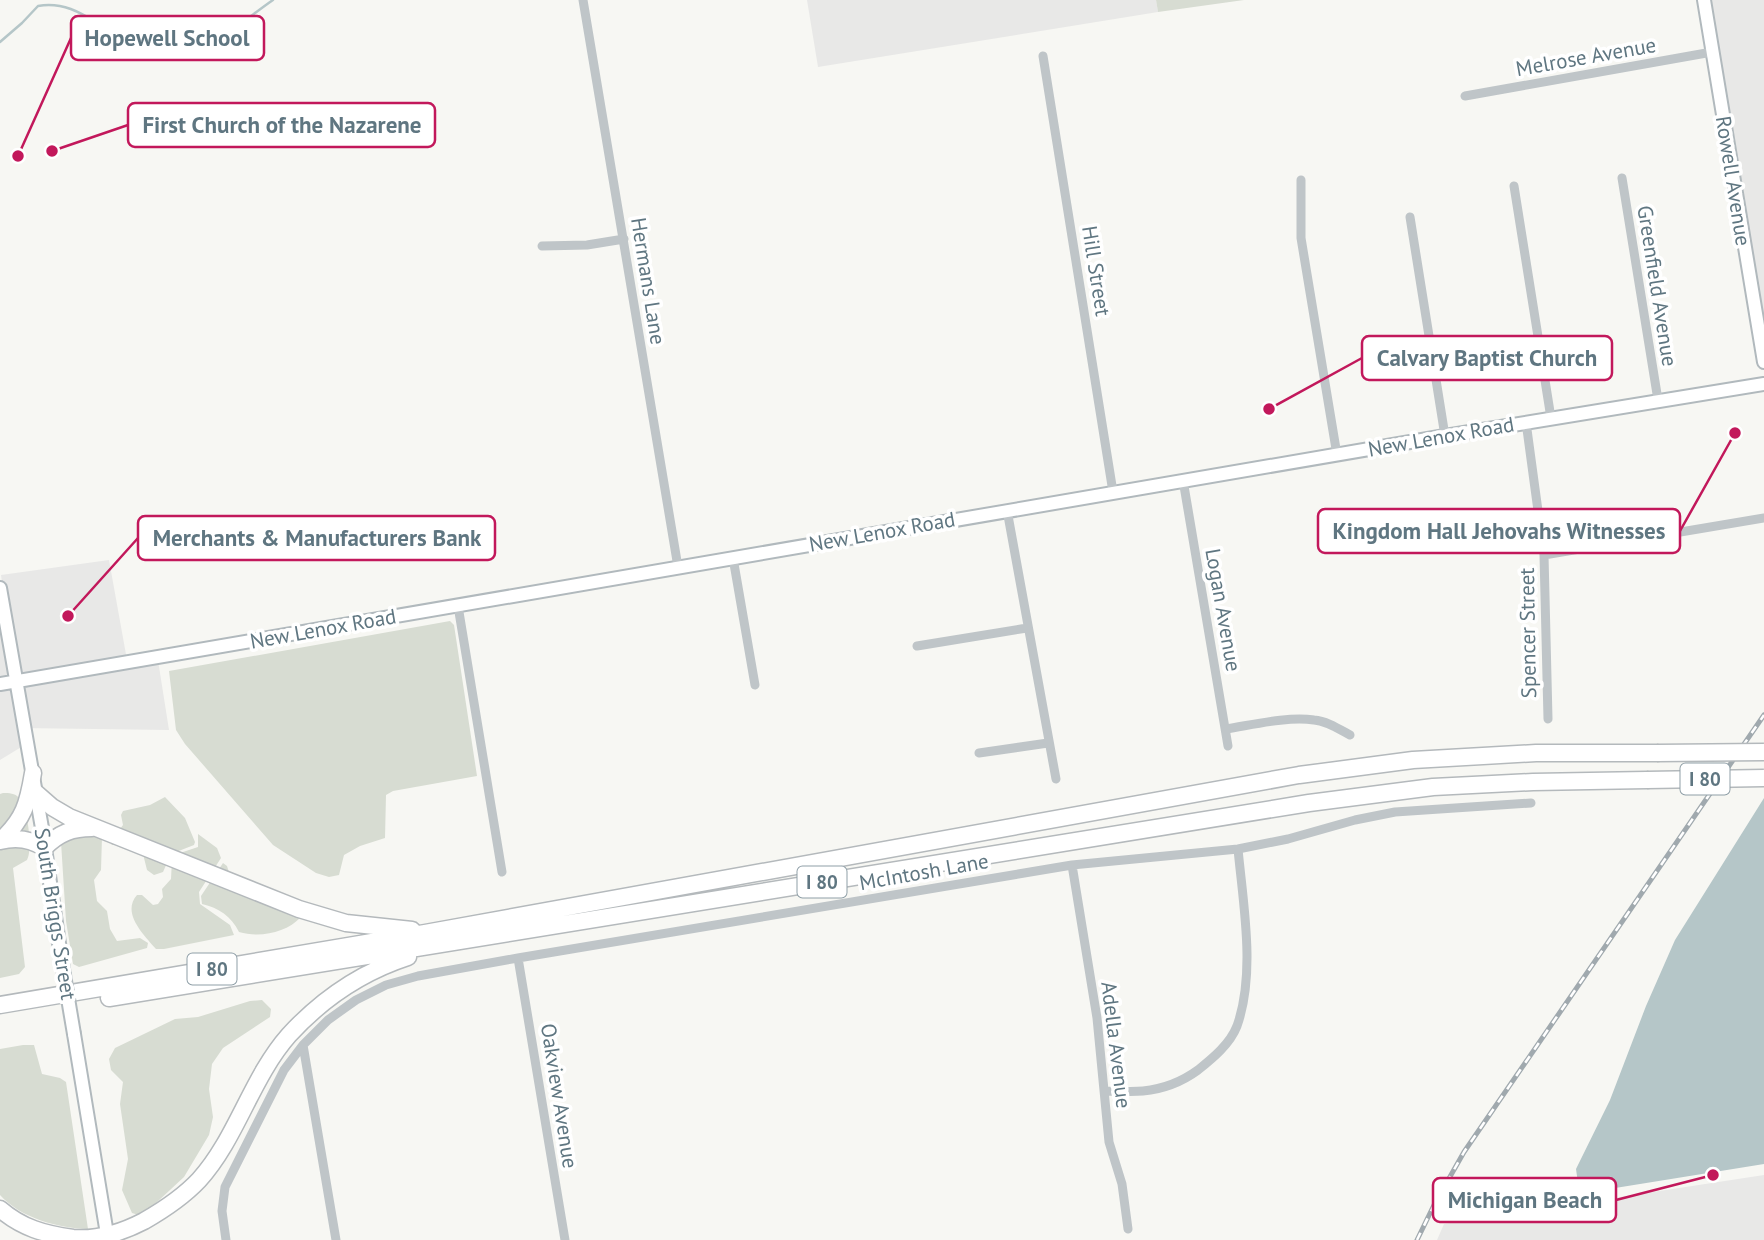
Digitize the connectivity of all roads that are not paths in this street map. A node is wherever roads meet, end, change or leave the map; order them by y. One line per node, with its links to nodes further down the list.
1 (583, 0): 10 (street, Hermans Lane)
2 (1704, 0): 3 (street, Rowell Avenue)
3 (1712, 52): 5 (street, Melrose Avenue); 12 (street, Rowell Avenue)
4 (1044, 56): 20 (street, Hill Street)
5 (1465, 96)
6 (1622, 178): 14 (street, Greenfield Avenue)
7 (1301, 180): 18 (street)
8 (1514, 186): 15 (street)
9 (1410, 217): 17 (street)
10 (624, 239): 11 (street); 25 (street, Hermans Lane)
11 (542, 246)
12 (1764, 362)
13 (1764, 384): 14 (street, New Lenox Road)
14 (1658, 400): 15 (street, New Lenox Road)
15 (1552, 418): 16 (street, New Lenox Road)
16 (1526, 422): 17 (street, New Lenox Road); 23 (street, Spencer Street)
17 (1444, 436): 18 (street, New Lenox Road)
18 (1337, 455): 19 (street, New Lenox Road)
19 (1183, 480): 20 (street, New Lenox Road); 34 (street, Logan Avenue)
20 (1113, 492): 21 (street, New Lenox Road)
21 (1007, 510): 24 (street, New Lenox Road); 28 (street)
22 (1764, 518): 23 (street)
23 (1544, 555): 33 (street, Spencer Street)
24 (733, 558): 25 (street, New Lenox Road); 32 (street)
25 (678, 567): 27 (street, New Lenox Road)
26 (0, 588): 30 (street, South Briggs Street)
27 (458, 606): 30 (street, New Lenox Road); 50 (street)
28 (1027, 628): 29 (street); 36 (street)
29 (917, 646)
30 (15, 681): 31 (street, New Lenox Road); 40 (street, South Briggs Street)
31 (0, 684)
32 (755, 685)
33 (1548, 719)
34 (1226, 729): 35 (street); 37 (street, Logan Avenue)
35 (1350, 735)
36 (1048, 743): 39 (street); 42 (street)
37 (1228, 746)
38 (1764, 752): 51 (highway, I 80, bridge)
39 (979, 753)
40 (33, 774): 43 (street, South Briggs Street); 46 (highway)
41 (1764, 778): 52 (highway, I 80, bridge)
42 (1056, 779)
43 (36, 793): 45 (highway); 47 (street, South Briggs Street)
44 (1531, 803): 48 (street, McIntosh Lane)
45 (95, 828): 47 (highway); 51 (highway)
46 (1, 841): 47 (highway)
47 (44, 848): 60 (street, South Briggs Street, bridge)
48 (1238, 849): 49 (street, McIntosh Lane); 57 (street)
49 (1072, 865): 53 (street, McIntosh Lane); 57 (street, Adella Avenue)
50 (502, 872)
51 (425, 933): 54 (highway, I 80)
52 (464, 939): 55 (highway, I 80); 60 (highway)
53 (518, 958): 56 (street, McIntosh Lane); 63 (street, Oakview Avenue)
54 (0, 1005)
55 (0, 1016)
56 (303, 1045): 61 (street, McIntosh Lane); 62 (street)
57 (1105, 1091): 59 (street, Adella Avenue)
58 (0, 1209): 60 (highway)
59 (1128, 1229)
60 (107, 1238)
61 (226, 1240)
62 (335, 1240)
63 (565, 1240)

